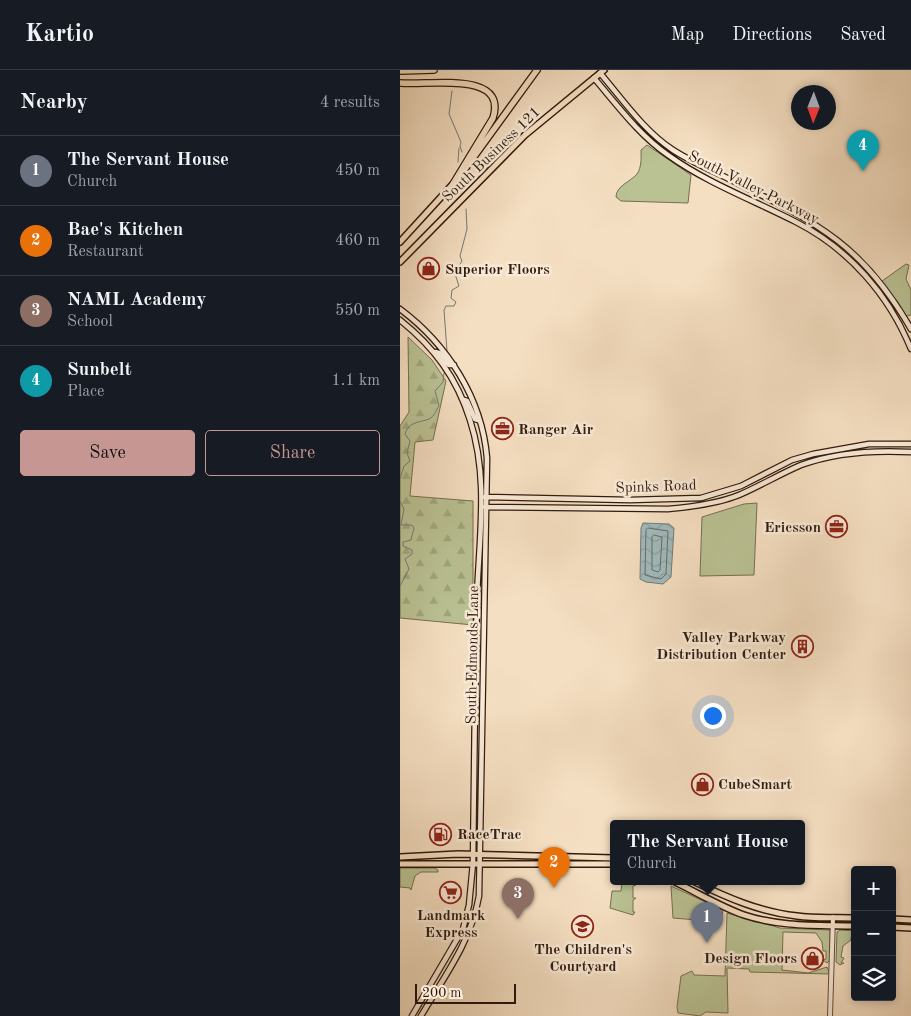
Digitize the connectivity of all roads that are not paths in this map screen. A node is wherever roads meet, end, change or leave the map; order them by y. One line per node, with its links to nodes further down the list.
1 (434, 70): 3 (highway)
2 (537, 70): 9 (highway)
3 (400, 72)
4 (602, 72): 5 (main road, South Business 121); 7 (main road, South Valley Parkway)
5 (594, 78): 8 (main road, South Valley Parkway); 13 (main road, South Business 121)
6 (400, 83): 9 (highway)
7 (702, 165): 8 (main road); 11 (main road, South Valley Parkway)
8 (697, 174): 12 (main road, South Valley Parkway)
9 (454, 184): 10 (main road, South Business 121)
10 (400, 242)
11 (846, 246): 12 (main road); 16 (main road, South Valley Parkway)
12 (841, 252): 17 (main road, South Valley Parkway)
13 (400, 262)
14 (400, 309): 19 (main road, South Edmonds Lane)
15 (400, 320): 18 (main road, South Edmonds Lane)
16 (911, 329)
17 (911, 349)
18 (435, 352): 19 (main road); 20 (main road, South Edmonds Lane)
19 (454, 365): 21 (main road, South Edmonds Lane)
20 (464, 400): 21 (main road); 26 (main road, South Edmonds Lane)
21 (479, 420): 27 (main road, South Edmonds Lane)
22 (911, 444): 24 (main road, Spinks Road)
23 (911, 452): 25 (main road, Spinks Road)
24 (765, 474): 25 (main road); 28 (main road, Spinks Road)
25 (768, 481): 29 (main road, Spinks Road)
26 (481, 497): 27 (main road, Spinks Road); 30 (main road, South Edmonds Lane)
27 (488, 497): 28 (main road, Spinks Road); 31 (main road, South Edmonds Lane)
28 (701, 498): 29 (main road)
29 (702, 504): 31 (main road, Spinks Road)
30 (481, 507): 31 (main road, Spinks Road); 32 (main road, South Edmonds Lane)
31 (488, 507): 33 (main road, South Edmonds Lane)
32 (476, 634): 33 (main road); 35 (main road, South Edmonds Lane)
33 (484, 636): 34 (main road, South Edmonds Lane)
34 (481, 854): 35 (main road); 37 (main road); 39 (main road, South Edmonds Lane)
35 (473, 855): 36 (main road); 38 (main road, South Edmonds Lane)
36 (400, 857)
37 (610, 858)
38 (472, 863): 39 (main road); 40 (main road); 52 (main road, South Edmonds Lane)
39 (481, 863): 41 (main road); 53 (main road, South Edmonds Lane)
40 (400, 864)
41 (610, 864)
42 (681, 885): 48 (main road)
43 (701, 885): 44 (main road)
44 (833, 917): 45 (main road); 48 (street)
45 (851, 918)
46 (896, 919): 47 (main road)
47 (911, 920)
48 (833, 926): 49 (main road); 58 (street)
49 (851, 926)
50 (896, 927): 51 (main road)
51 (911, 928)
52 (462, 929): 53 (main road); 54 (main road, South Edmonds Lane)
53 (469, 932): 55 (main road, South Edmonds Lane)
54 (432, 984): 55 (main road); 56 (main road, South Edmonds Lane)
55 (438, 988): 57 (main road, South Edmonds Lane)
56 (412, 1016)
57 (421, 1016)
58 (830, 1016)

